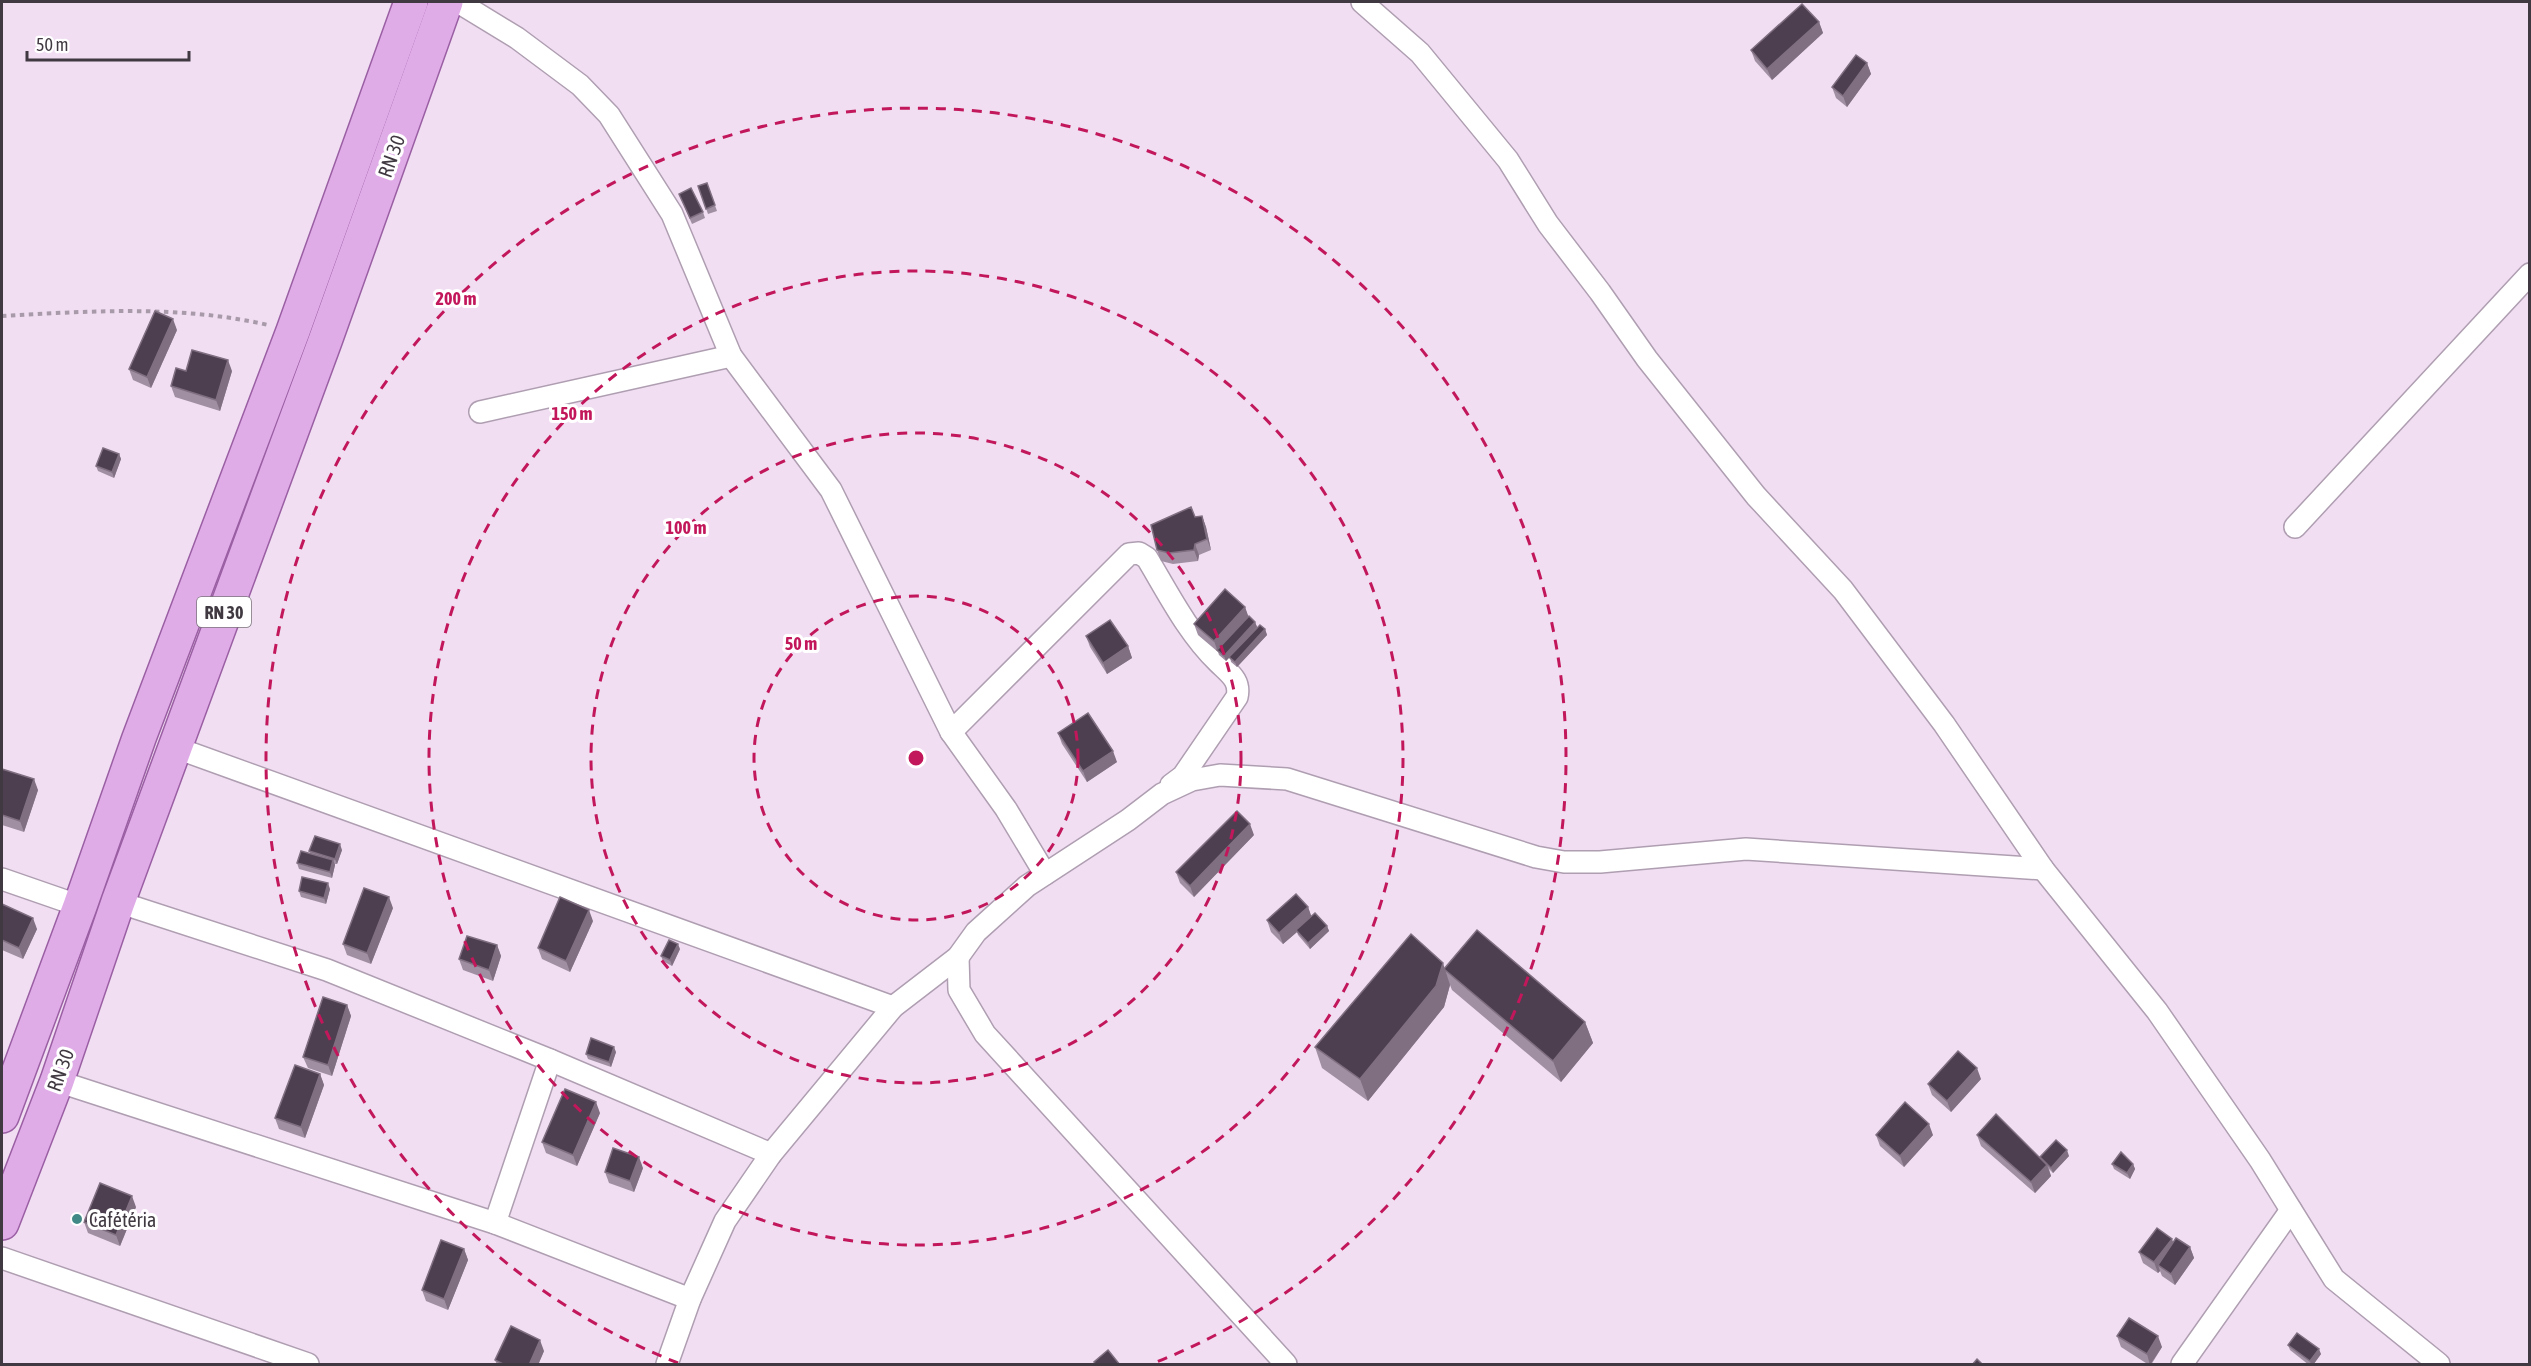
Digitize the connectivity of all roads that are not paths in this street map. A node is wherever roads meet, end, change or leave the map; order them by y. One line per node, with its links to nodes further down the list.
1 (411, 2): 16 (main road, RN 30)
2 (446, 2): 10 (main road, RN 30 / RN 30)
3 (458, 2): 6 (street)
4 (1362, 2): 12 (street)
5 (2529, 274): 8 (street)
6 (731, 356): 7 (street); 9 (street)
7 (480, 412)
8 (2295, 527)
9 (951, 732): 11 (street); 13 (street)
10 (174, 747): 15 (main road, RN 30 / RN 30); 18 (street)
11 (1162, 794): 12 (street); 13 (street)
12 (2043, 869): 23 (street)
13 (1046, 874): 17 (street)
14 (2, 879): 16 (street)
15 (118, 903): 19 (street); 20 (main road, RN 30 / RN 30)
16 (80, 906): 21 (main road, RN 30)
17 (958, 957): 18 (street); 30 (street)
18 (893, 1008): 22 (street)
19 (550, 1060): 22 (street); 25 (street)
20 (57, 1081): 24 (main road, RN 30 / RN 30); 25 (street)
21 (2, 1116)
22 (771, 1154): 27 (street)
23 (2291, 1210): 31 (street); 32 (street)
24 (2, 1223)
25 (495, 1223): 27 (street)
26 (2, 1258): 28 (street)
27 (690, 1299): 29 (street)
28 (308, 1365)
29 (667, 1365)
30 (1286, 1365)
31 (2182, 1365)
32 (2439, 1365)

